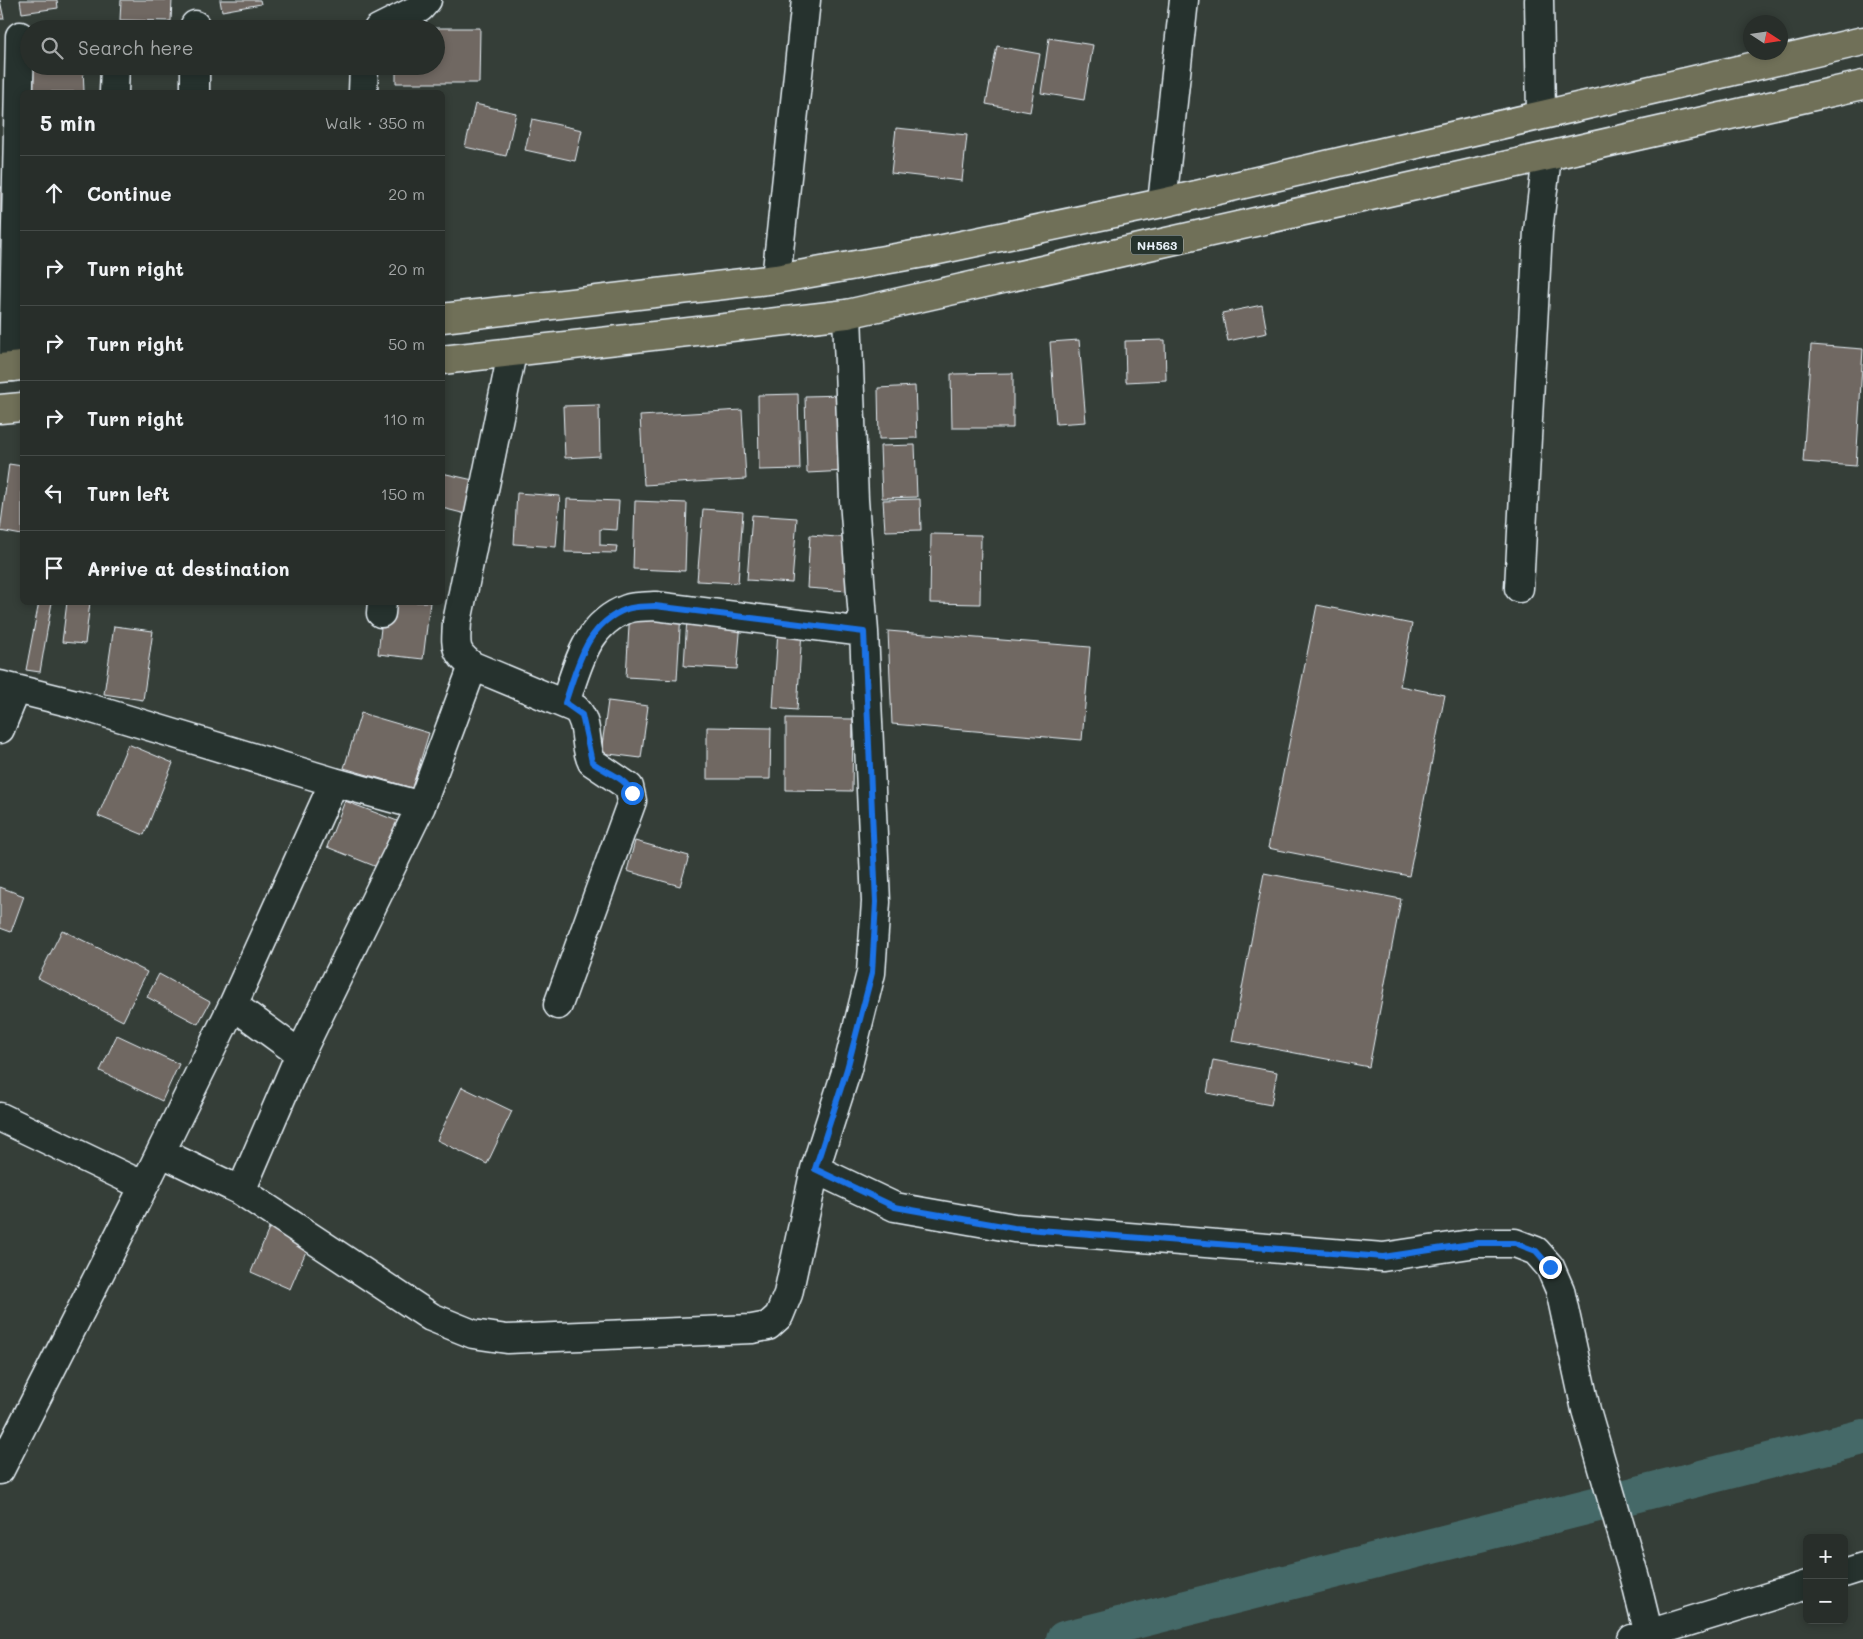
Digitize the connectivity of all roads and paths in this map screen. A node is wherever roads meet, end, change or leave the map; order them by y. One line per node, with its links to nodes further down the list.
1 (427, 0): 5 (street)
2 (806, 0): 18 (street)
3 (1184, 0): 17 (street)
4 (1539, 0): 15 (street)
5 (396, 20)
6 (20, 36): 23 (street)
7 (1863, 41): 15 (highway)
8 (115, 75): 12 (street)
9 (195, 75): 13 (street)
10 (364, 75): 14 (street)
11 (1863, 85): 16 (highway, NH563)
12 (114, 90)
13 (195, 90)
14 (363, 90)
15 (1541, 114): 17 (highway)
16 (1547, 157): 19 (highway, NH563); 26 (street)
17 (1162, 203): 18 (highway)
18 (776, 279): 20 (highway)
19 (847, 314): 21 (highway, NH563); 27 (street)
20 (445, 318)
21 (512, 353): 22 (highway, NH563); 28 (street)
22 (445, 360)
23 (12, 367)
24 (20, 407): 25 (highway)
25 (0, 409)
26 (1519, 588)
27 (864, 632): 30 (street); 39 (street)
28 (473, 666): 30 (street); 33 (street)
29 (8, 688): 31 (street); 32 (street)
30 (565, 703): 35 (street)
31 (0, 729)
32 (334, 782): 33 (street); 34 (street)
33 (422, 806): 36 (street)
34 (233, 1005): 36 (street); 38 (street)
35 (558, 1005)
36 (300, 1054): 41 (street)
37 (0, 1117): 40 (street)
38 (162, 1153): 40 (street); 41 (street)
39 (815, 1169): 41 (street); 46 (street)
40 (144, 1186): 42 (street)
41 (241, 1191)
42 (0, 1470)
43 (1863, 1567): 44 (street)
44 (1848, 1572)
45 (1803, 1586): 46 (street)
46 (1641, 1637)

